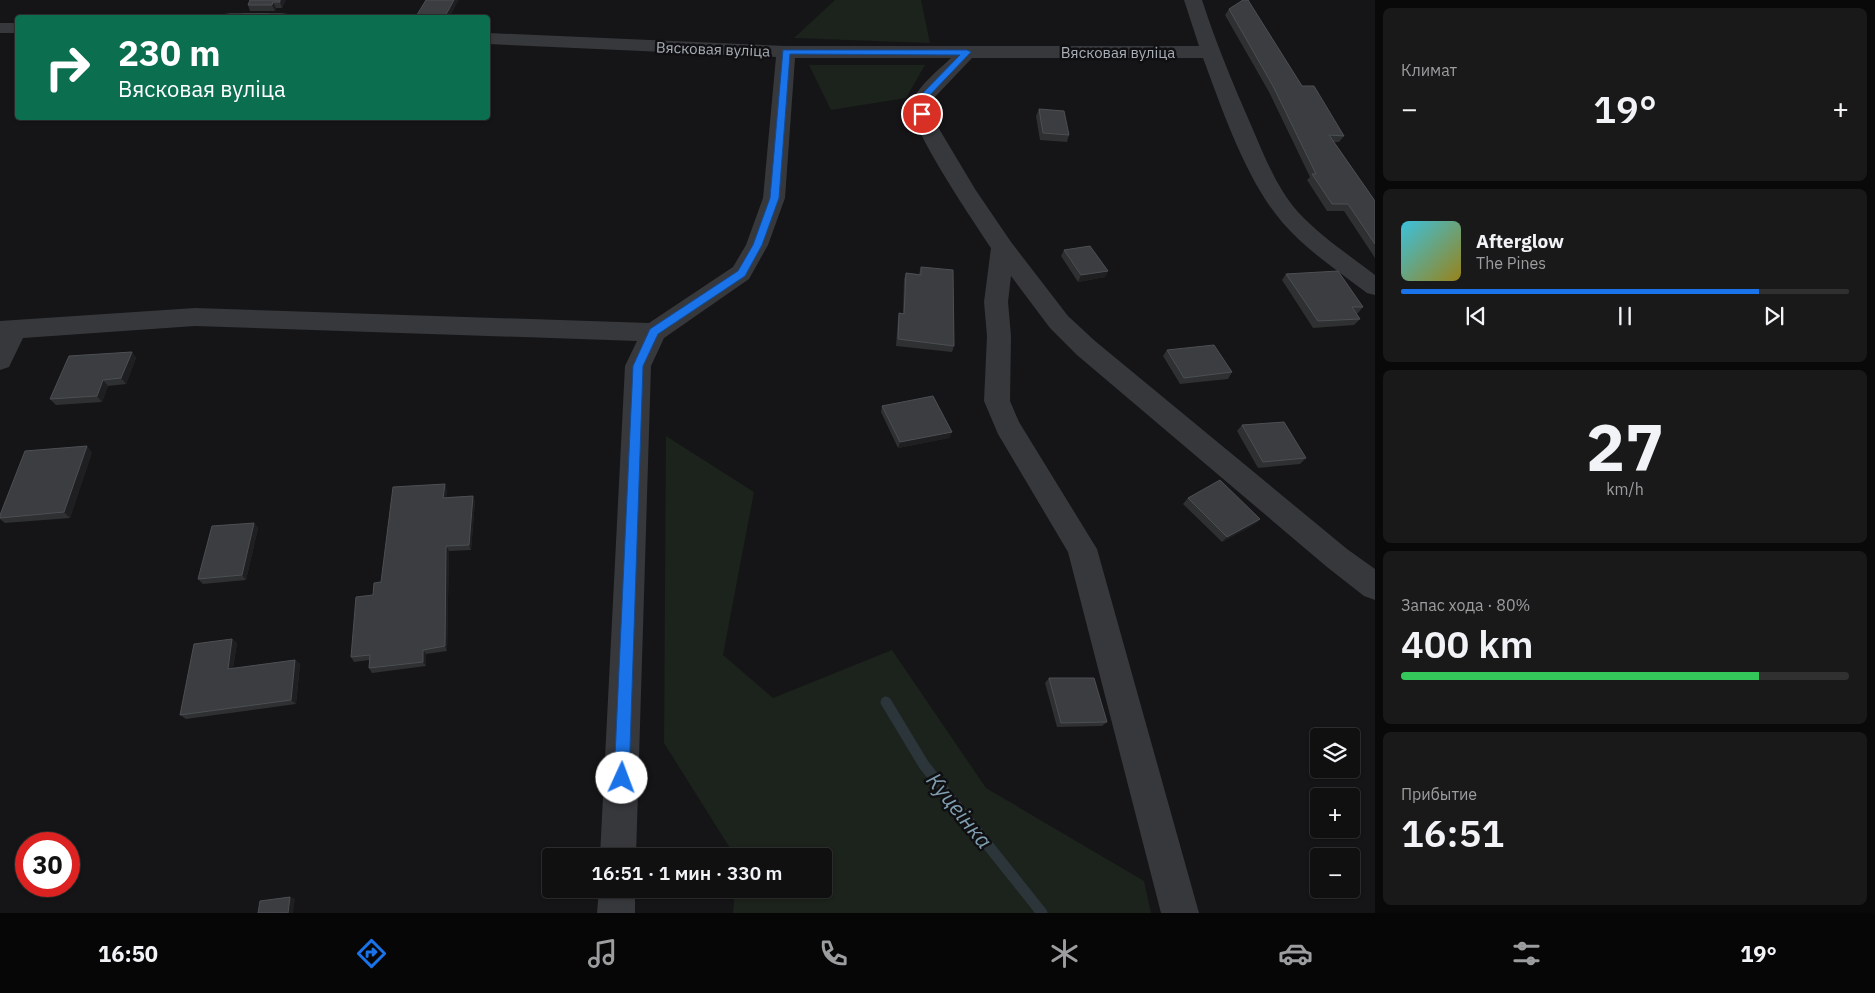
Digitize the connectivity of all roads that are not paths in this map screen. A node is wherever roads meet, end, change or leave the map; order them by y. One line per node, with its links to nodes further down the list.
1 (1193, 0): 7 (street)
2 (0, 28): 3 (street)
3 (15, 28)
4 (490, 38): 5 (street, Вясковая вуліца)
5 (786, 52): 6 (street, Вясковая вуліца); 11 (street)
6 (967, 52): 7 (street, Вясковая вуліца); 8 (street)
7 (1209, 52): 9 (street)
8 (1003, 248): 13 (street); 17 (street)
9 (1375, 287)
10 (7, 330): 11 (street); 12 (street)
11 (654, 332): 14 (street)
12 (0, 360)
13 (1375, 586)
14 (618, 848)
15 (617, 898): 16 (street)
16 (616, 913)
17 (1180, 913)

